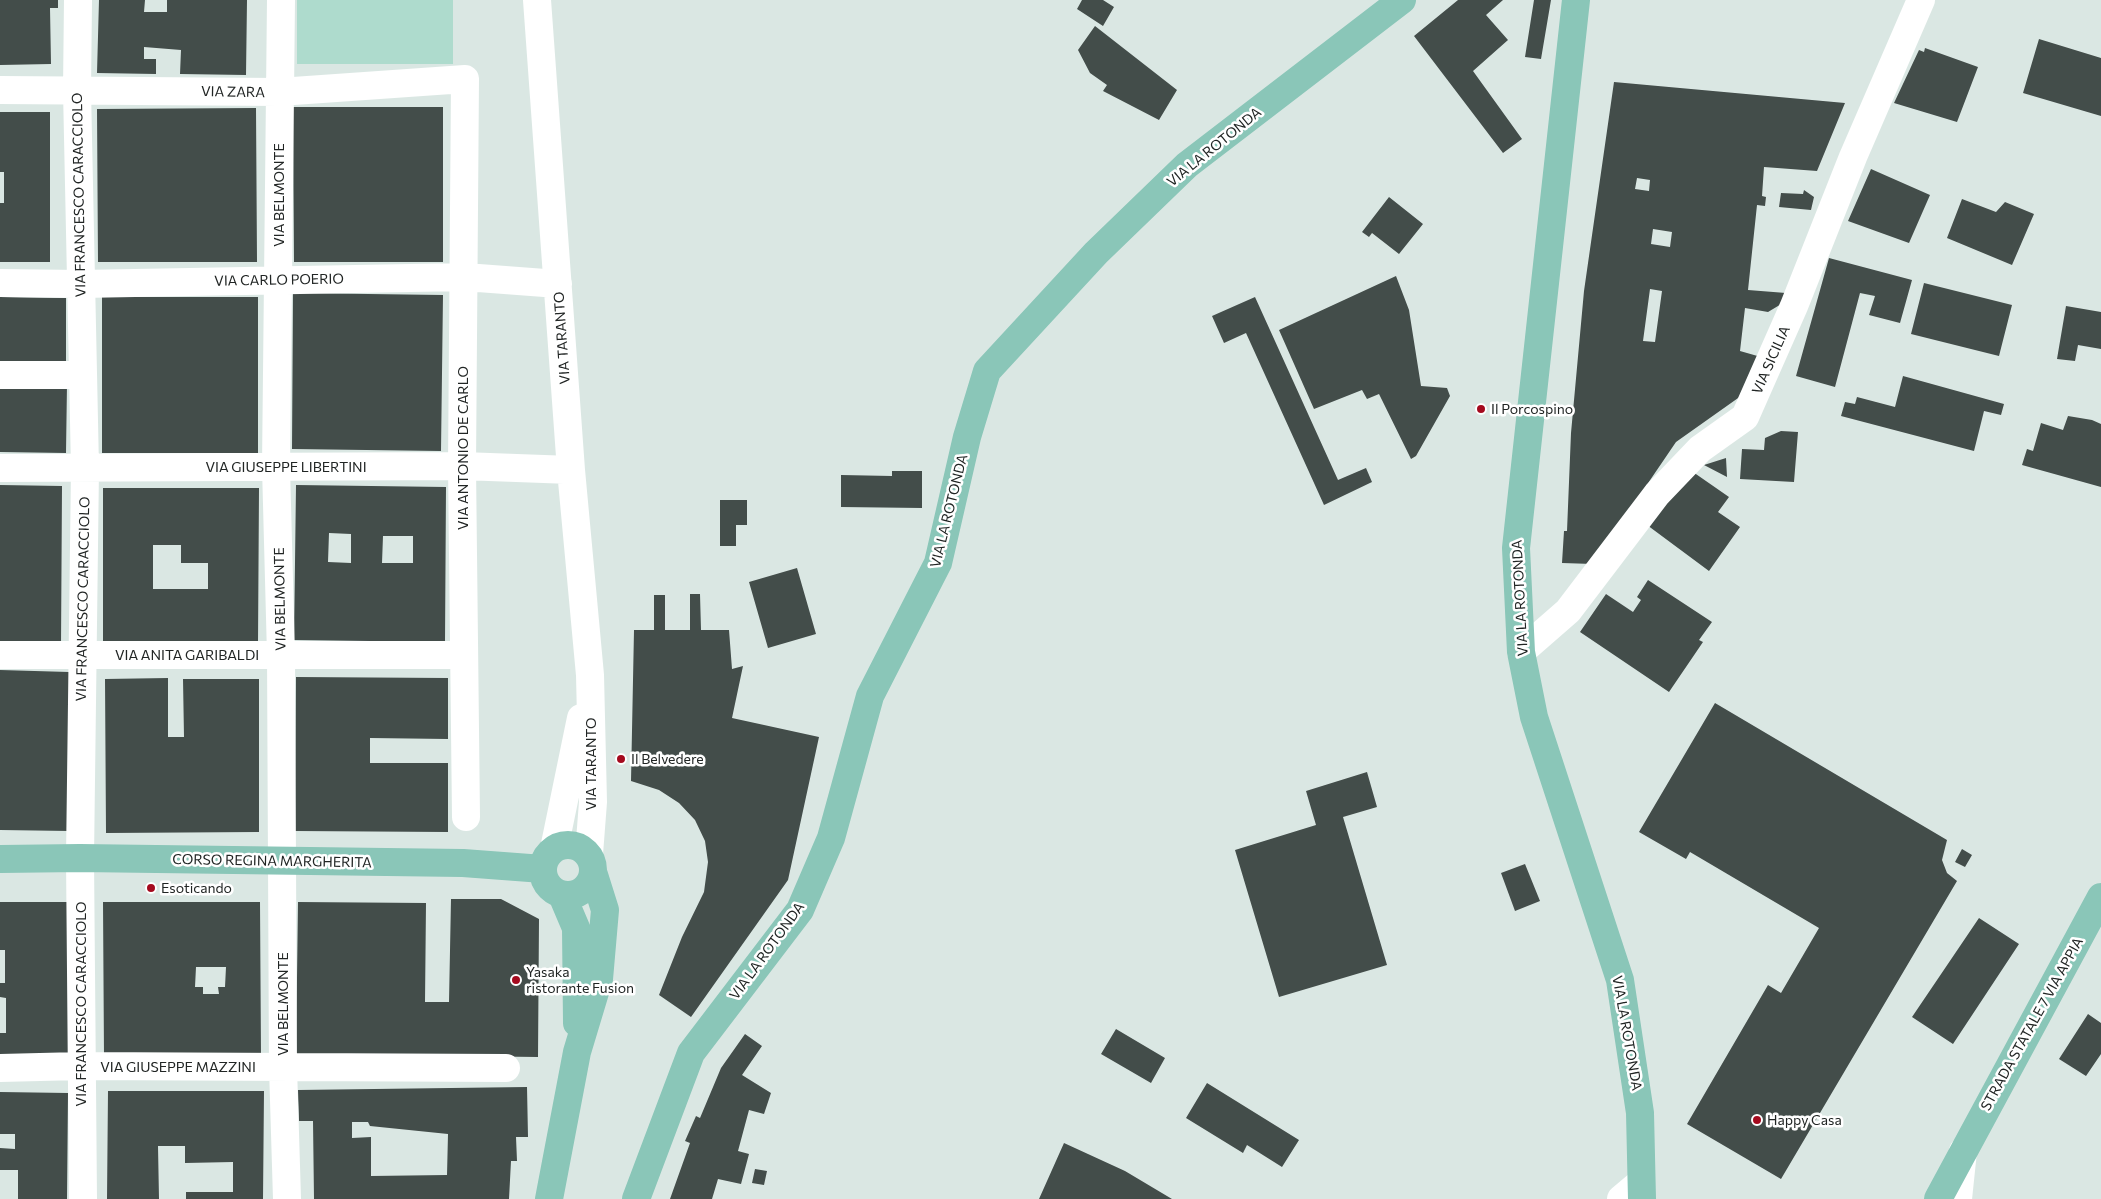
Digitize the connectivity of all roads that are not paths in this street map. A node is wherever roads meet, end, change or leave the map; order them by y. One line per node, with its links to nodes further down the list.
1 (78, 0): 9 (street, VIA FRANCESCO CARACCIOLO)
2 (281, 0): 10 (street, VIA BELMONTE)
3 (537, 0): 15 (street, VIA TARANTO)
4 (1402, 0): 47 (main road, VIA LA ROTONDA)
5 (1576, 0): 23 (main road, VIA LA ROTONDA)
6 (1921, 0): 23 (street, VIA SICILIA)
7 (465, 80): 10 (street, VIA ZARA); 11 (street, VIA ANTONIO DE CARLO)
8 (0, 90): 9 (street, VIA ZARA)
9 (77, 90): 10 (street, VIA ZARA); 14 (street, VIA FRANCESCO CARACCIOLO)
10 (279, 92): 12 (street, VIA BELMONTE)
11 (465, 277): 12 (street, VIA CARLO POERIO); 15 (street, VIA CARLO POERIO); 18 (street, VIA ANTONIO DE CARLO)
12 (279, 280): 14 (street, VIA CARLO POERIO); 19 (street, VIA BELMONTE)
13 (0, 283): 14 (street, VIA CARLO POERIO)
14 (80, 284): 17 (street, VIA FRANCESCO CARACCIOLO)
15 (558, 284): 22 (street, VIA TARANTO)
16 (0, 375): 17 (street)
17 (83, 375): 21 (street, VIA FRANCESCO CARACCIOLO)
18 (462, 466): 19 (street, VIA GIUSEPPE LIBERTINI); 22 (street, VIA GIUSEPPE LIBERTINI); 27 (street, VIA ANTONIO DE CARLO)
19 (276, 467): 21 (street, VIA GIUSEPPE LIBERTINI); 26 (street, VIA BELMONTE)
20 (0, 468): 21 (street, VIA GIUSEPPE LIBERTINI)
21 (85, 468): 25 (street, VIA FRANCESCO CARACCIOLO)
22 (571, 470): 28 (street, VIA TARANTO)
23 (1521, 652): 43 (main road, VIA LA ROTONDA)
24 (0, 655): 25 (street, VIA ANITA GARIBALDI)
25 (81, 655): 26 (street, VIA ANITA GARIBALDI); 30 (street, VIA FRANCESCO CARACCIOLO)
26 (281, 655): 27 (street, VIA ANITA GARIBALDI); 33 (street, VIA BELMONTE)
27 (463, 655): 29 (street, VIA ANTONIO DE CARLO)
28 (590, 675): 32 (street, VIA TARANTO); 34 (street, VIA TARANTO)
29 (466, 817)
30 (80, 858): 31 (main road, CORSO REGINA MARGHERITA); 33 (main road, CORSO REGINA MARGHERITA); 38 (street, VIA FRANCESCO CARACCIOLO)
31 (0, 859)
32 (548, 859): 33 (main road, CORSO REGINA MARGHERITA); 34 (main road); 35 (main road)
33 (282, 860): 39 (street, VIA BELMONTE)
34 (591, 864): 35 (main road); 37 (main road)
35 (562, 895): 37 (main road)
36 (2101, 897): 42 (main road, STRADA STATALE 7 VIA APPIA)
37 (577, 1052): 46 (main road)
38 (80, 1066): 39 (street, VIA GIUSEPPE MAZZINI); 40 (street, VIA GIUSEPPE MAZZINI); 44 (street, VIA FRANCESCO CARACCIOLO)
39 (283, 1067): 41 (street, VIA GIUSEPPE MAZZINI); 45 (street, VIA BELMONTE)
40 (0, 1068)
41 (506, 1068)
42 (1963, 1151): 48 (main road, STRADA STATALE 7 VIA APPIA); 49 (main road, STRADA STATALE 7 VIA APPIA); 50 (street)
43 (1637, 1195)
44 (83, 1199)
45 (287, 1199)
46 (548, 1199)
47 (636, 1199)
48 (1922, 1199)
49 (1938, 1199)
50 (1958, 1199)

